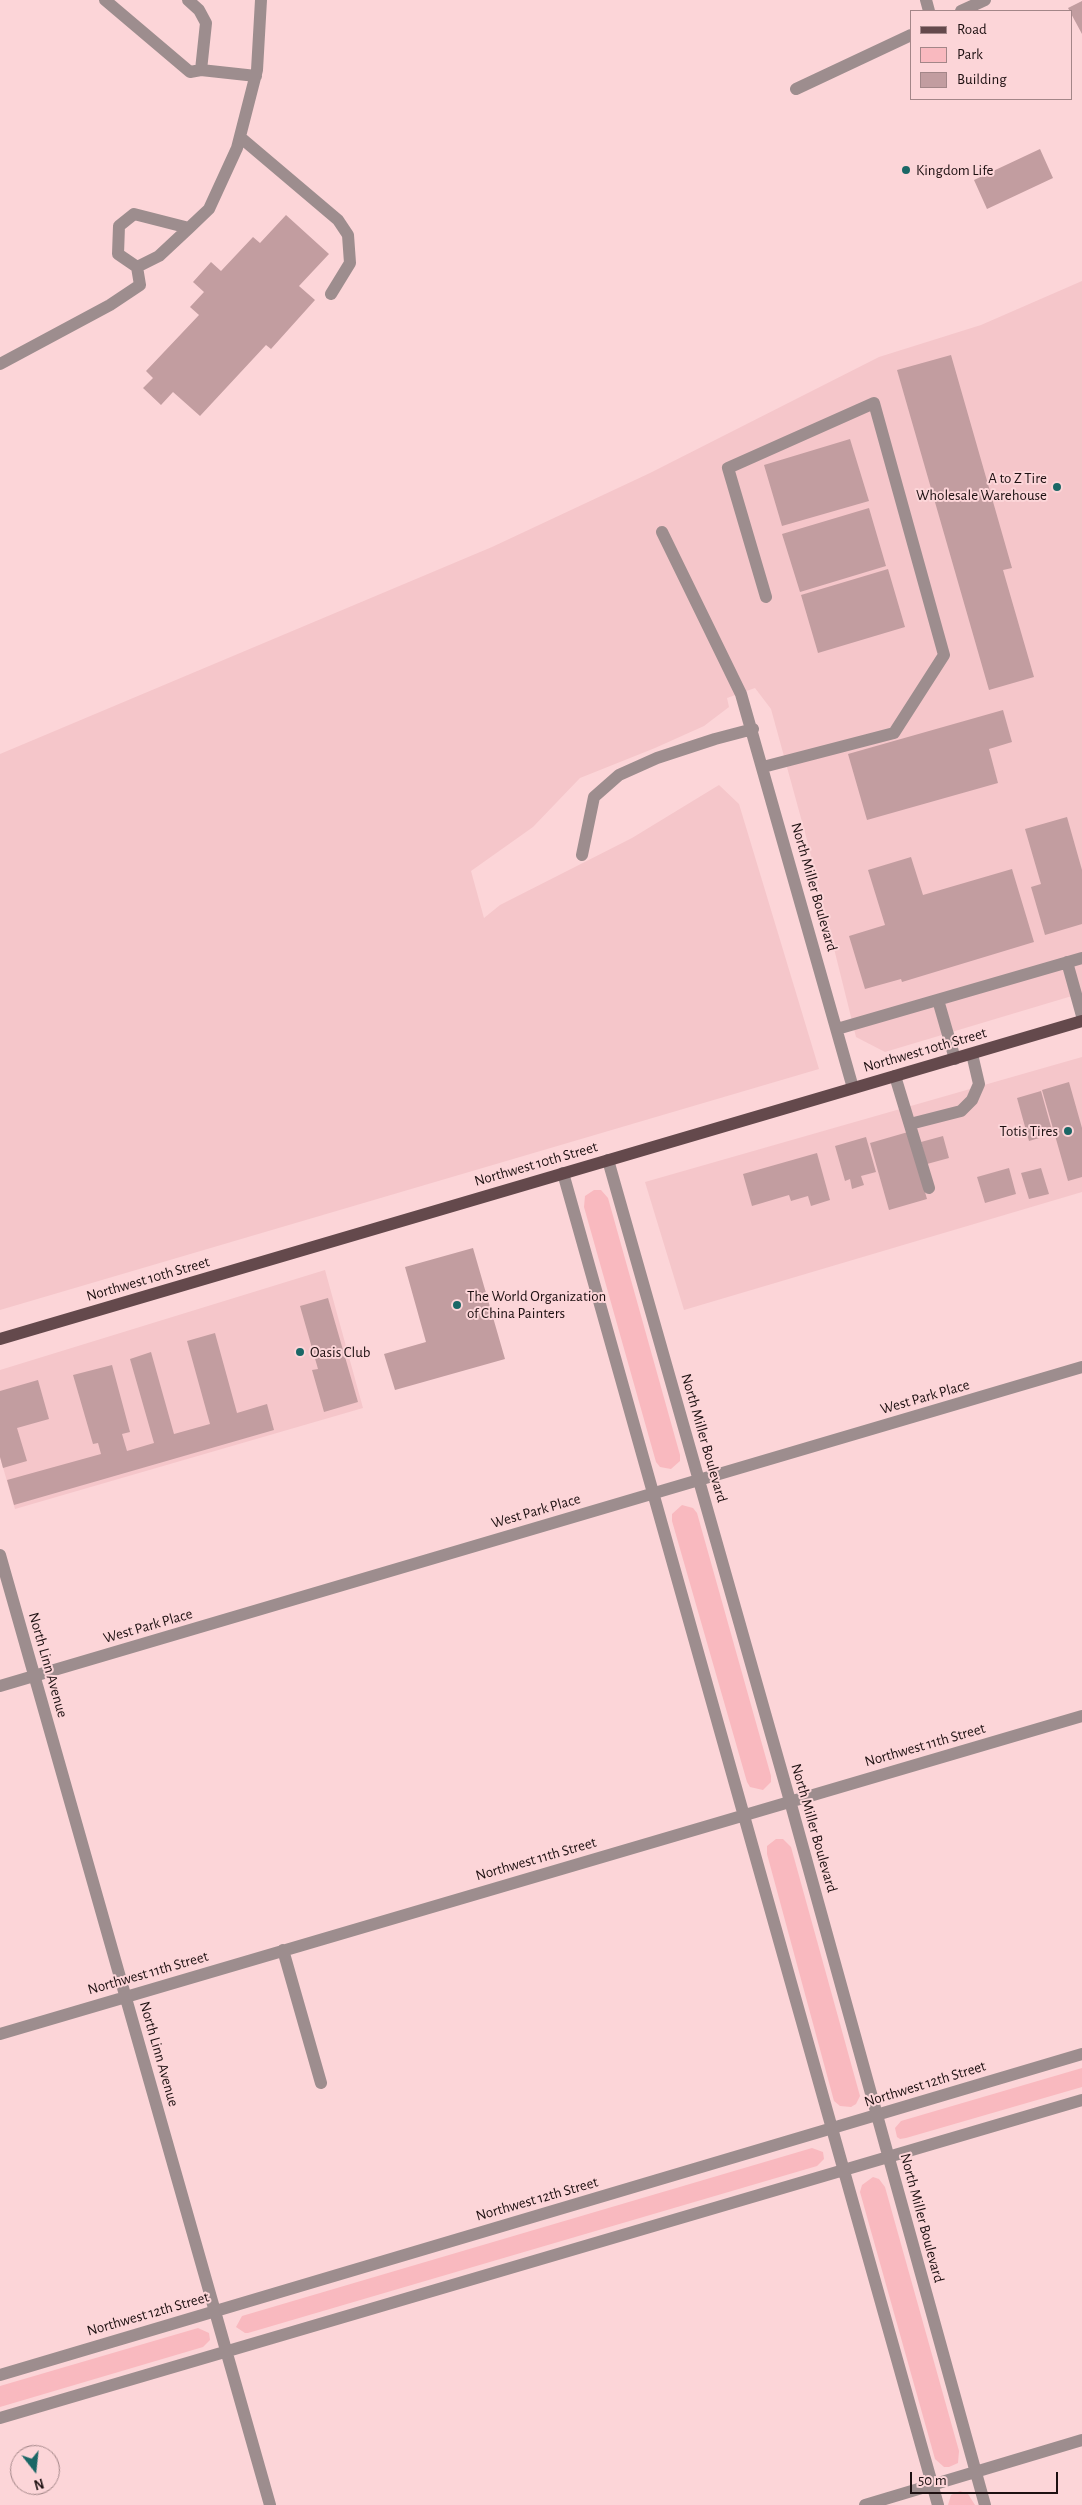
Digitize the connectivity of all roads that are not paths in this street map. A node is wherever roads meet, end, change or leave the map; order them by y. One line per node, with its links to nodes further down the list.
1 (105, 0): 7 (street)
2 (188, 0): 7 (street)
3 (261, 0): 8 (street)
4 (985, 0): 5 (street)
5 (963, 10)
6 (910, 35): 9 (street)
7 (201, 70): 8 (street)
8 (256, 76): 10 (street)
9 (796, 89)
10 (240, 137): 11 (street); 13 (street)
11 (189, 228): 12 (street); 12 (street)
12 (137, 267): 14 (street)
13 (331, 294)
14 (0, 364)
15 (662, 532): 17 (street, North Miller Boulevard)
16 (766, 597): 18 (street)
17 (753, 729): 18 (street, North Miller Boulevard); 19 (street)
18 (763, 767): 25 (street, North Miller Boulevard)
19 (582, 855)
20 (1082, 958): 21 (street)
21 (1067, 962): 22 (street); 23 (street)
22 (938, 1000): 25 (street); 27 (street)
23 (1082, 1016)
24 (1082, 1021): 26 (main road, Northwest 10th Street)
25 (836, 1029): 29 (street, North Miller Boulevard)
26 (972, 1054): 27 (main road, Northwest 10th Street); 30 (street)
27 (955, 1059): 28 (main road, Northwest 10th Street)
28 (895, 1076): 29 (main road, Northwest 10th Street); 30 (street)
29 (853, 1088): 31 (main road, Northwest 10th Street)
30 (910, 1124): 33 (street)
31 (608, 1160): 32 (main road, Northwest 10th Street); 36 (street, North Miller Boulevard)
32 (563, 1173): 34 (main road, Northwest 10th Street); 37 (street)
33 (929, 1188)
34 (0, 1339)
35 (1082, 1367): 36 (street, West Park Place)
36 (699, 1480): 37 (street, West Park Place); 42 (street, North Miller Boulevard)
37 (654, 1494): 39 (street, West Park Place); 43 (street)
38 (0, 1555): 39 (street, North Linn Avenue)
39 (35, 1676): 40 (street, West Park Place); 45 (street, North Linn Avenue)
40 (0, 1686)
41 (1082, 1716): 42 (street, Northwest 11th Street)
42 (790, 1801): 43 (street, Northwest 11th Street); 50 (street, North Miller Boulevard)
43 (745, 1814): 44 (street, Northwest 11th Street); 51 (street)
44 (283, 1950): 45 (street, Northwest 11th Street); 48 (street)
45 (126, 1997): 46 (street, Northwest 11th Street); 54 (street, North Linn Avenue)
46 (0, 2034)
47 (1082, 2054): 50 (street, Northwest 12th Street)
48 (321, 2083)
49 (1082, 2100): 52 (street)
50 (877, 2115): 51 (street, Northwest 12th Street); 52 (street, North Miller Boulevard)
51 (832, 2128): 53 (street); 54 (street, Northwest 12th Street)
52 (888, 2156): 53 (street); 59 (street, North Miller Boulevard)
53 (844, 2170): 55 (street); 60 (street)
54 (215, 2311): 55 (street, North Linn Avenue); 56 (street, Northwest 12th Street)
55 (227, 2351): 57 (street); 61 (street, North Linn Avenue)
56 (0, 2375)
57 (0, 2418)
58 (1082, 2440): 59 (street)
59 (975, 2472): 60 (street); 64 (street, North Miller Boulevard)
60 (932, 2485): 62 (street); 63 (street)
61 (270, 2505)
62 (865, 2505)
63 (938, 2505)
64 (985, 2505)

